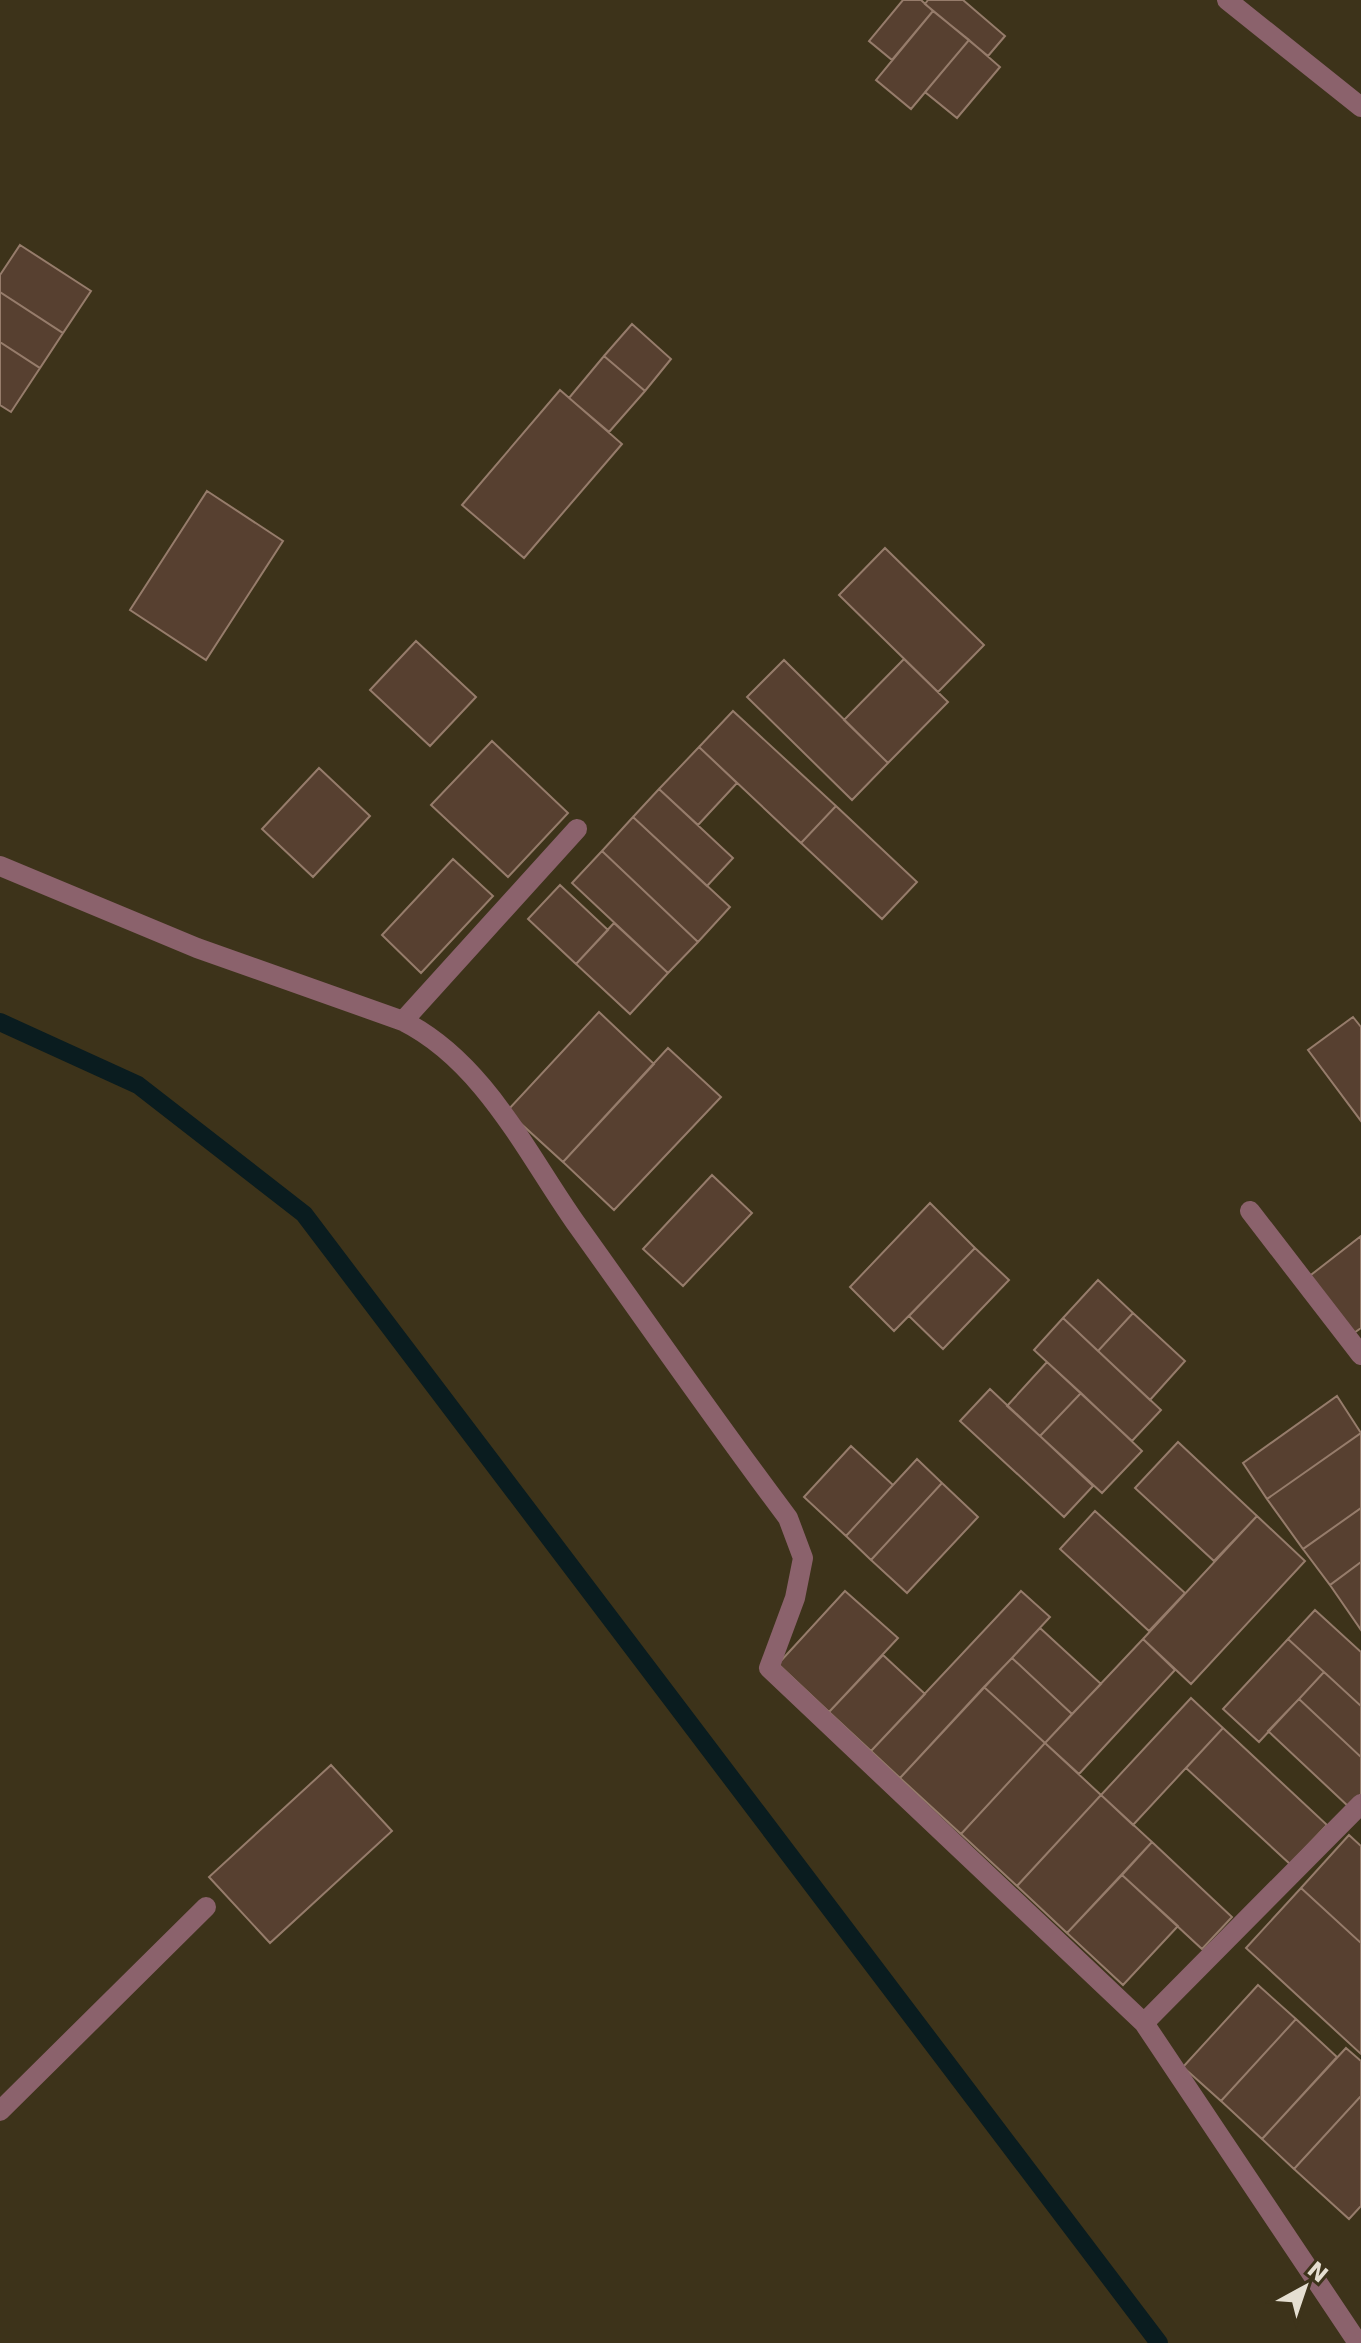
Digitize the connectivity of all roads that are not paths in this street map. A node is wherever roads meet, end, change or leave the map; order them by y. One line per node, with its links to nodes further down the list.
1 (1227, 0): 2 (street)
2 (1361, 107)
3 (577, 829): 5 (street)
4 (0, 866): 5 (street)
5 (403, 1021): 10 (street)
6 (1250, 1211): 7 (street)
7 (1361, 1355)
8 (1361, 1804): 10 (street)
9 (206, 1907): 11 (street)
10 (1144, 2023): 12 (street)
11 (0, 2111)
12 (1355, 2328)

